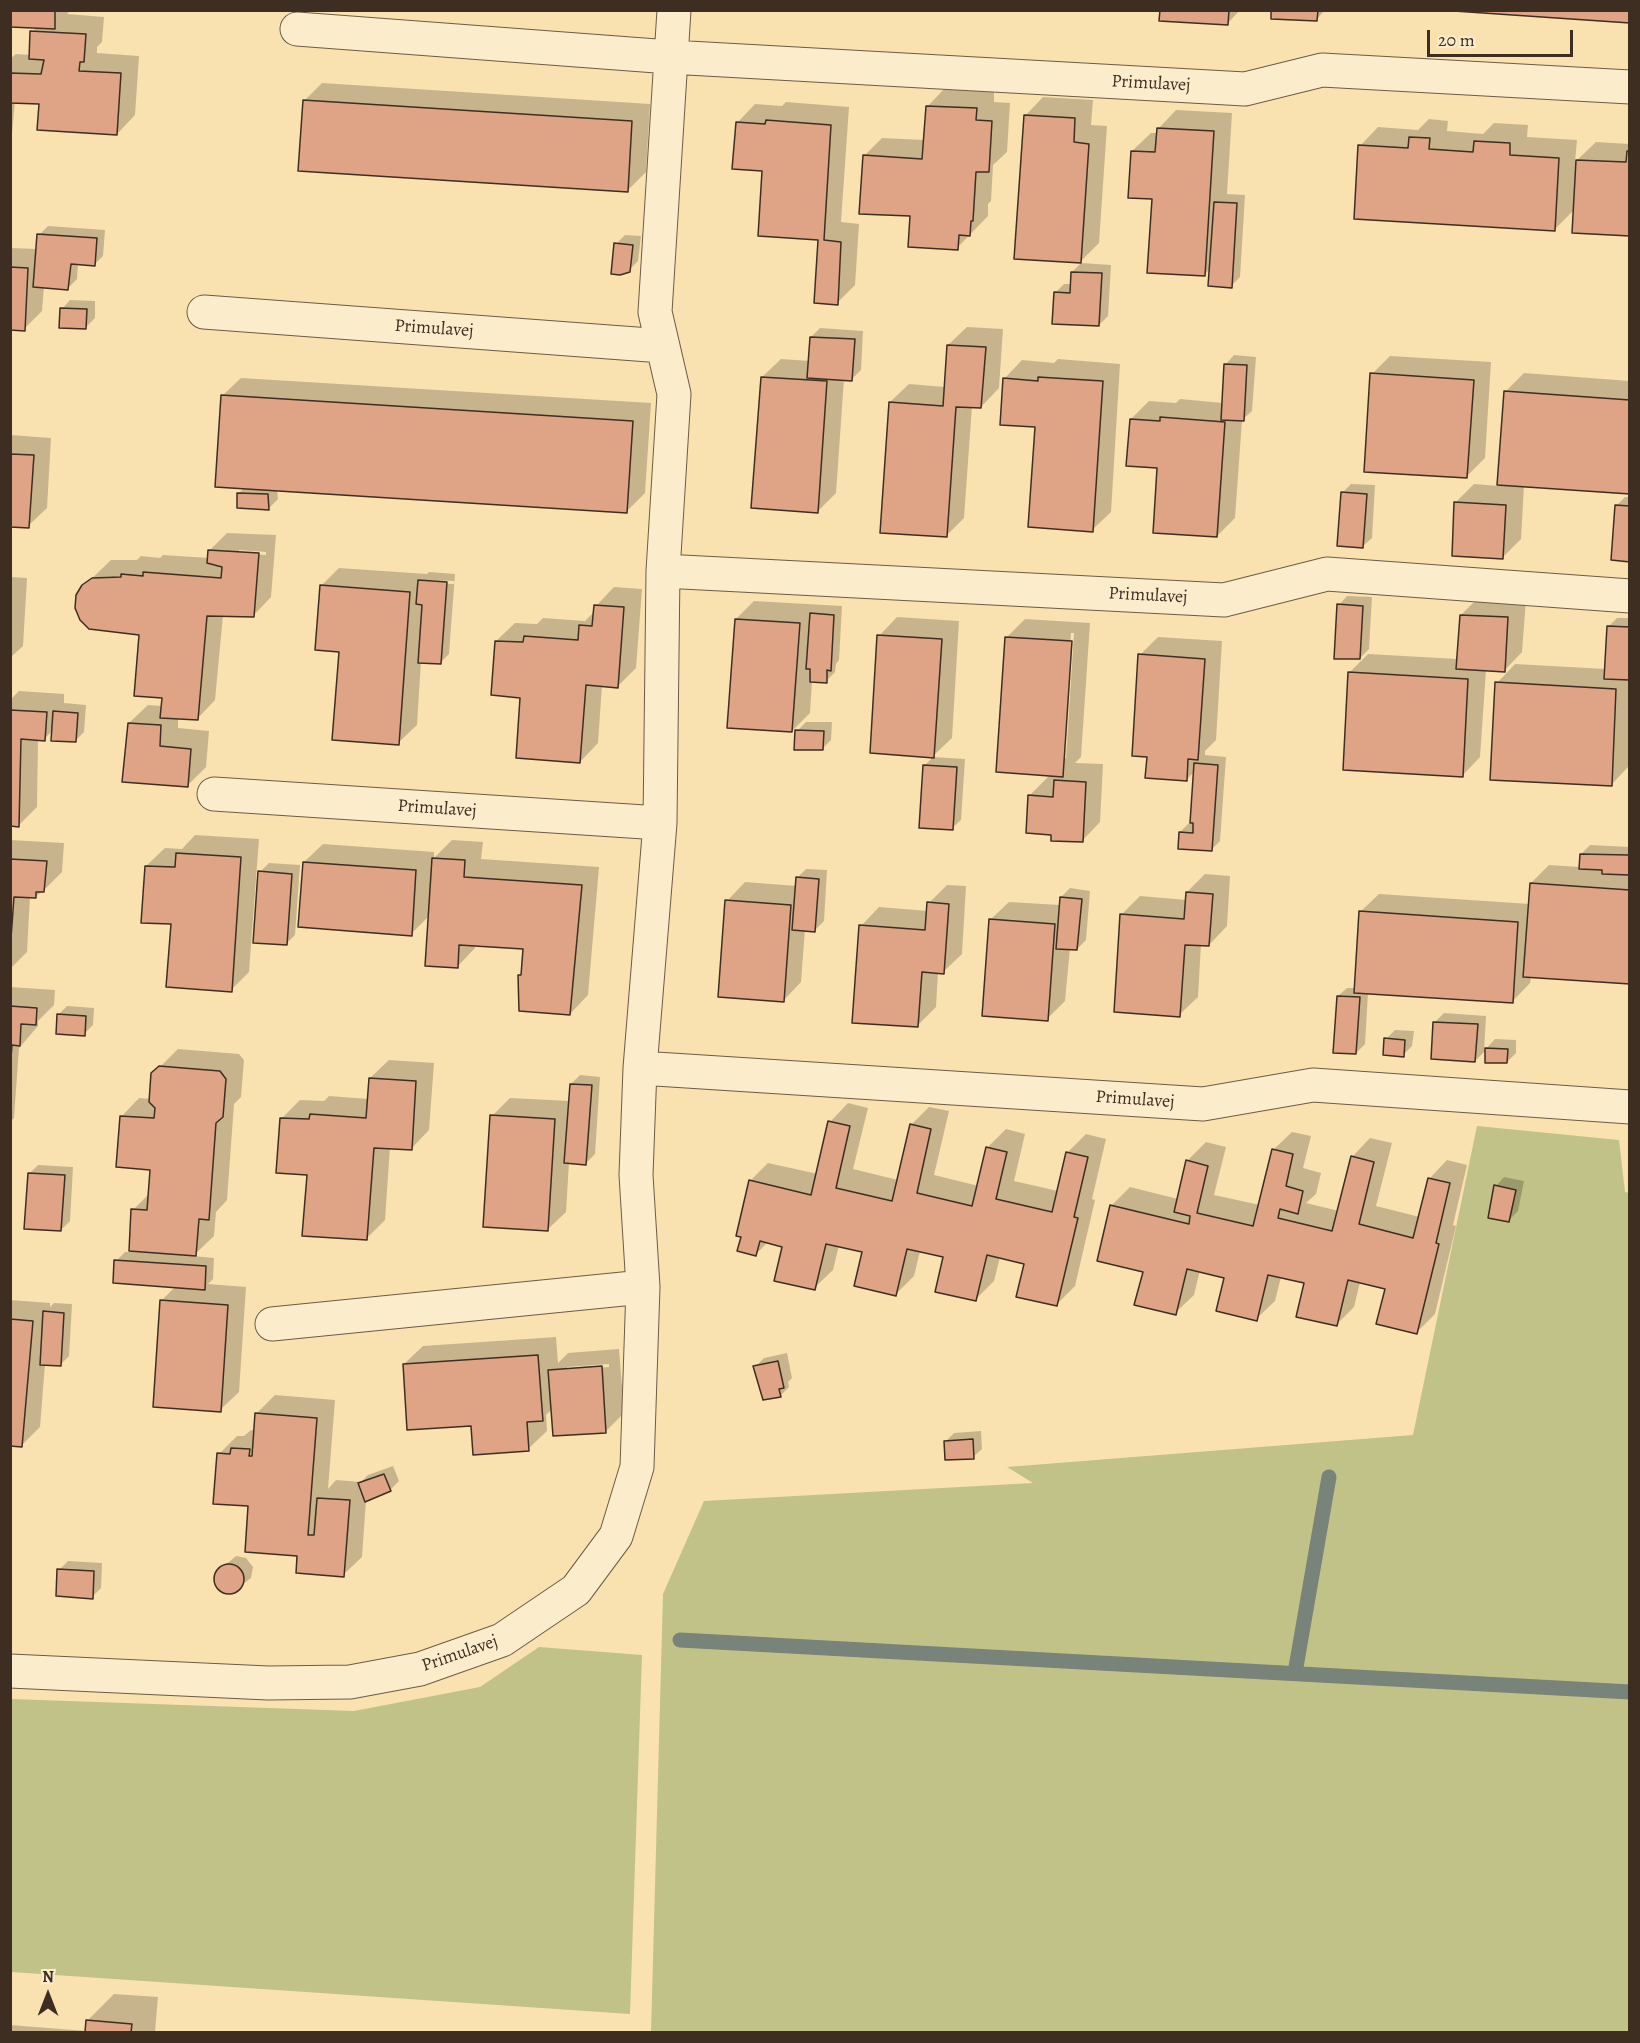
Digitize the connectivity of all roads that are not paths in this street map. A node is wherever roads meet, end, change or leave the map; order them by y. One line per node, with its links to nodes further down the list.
1 (674, 10): 3 (street, Primulavej)
2 (297, 29): 3 (street, Primulavej)
3 (670, 57): 4 (street, Primulavej); 6 (street, Primulavej)
4 (1629, 87)
5 (204, 312): 6 (street, Primulavej)
6 (663, 346): 7 (street, Primulavej)
7 (663, 571): 8 (street, Primulavej); 10 (street, Primulavej)
8 (1629, 596)
9 (214, 794): 10 (street, Primulavej)
10 (660, 824): 11 (street, Primulavej)
11 (640, 1068): 12 (street, Primulavej); 13 (street, Primulavej)
12 (1629, 1107)
13 (643, 1287): 14 (street); 15 (street, Primulavej)
14 (272, 1324)
15 (10, 1671)

